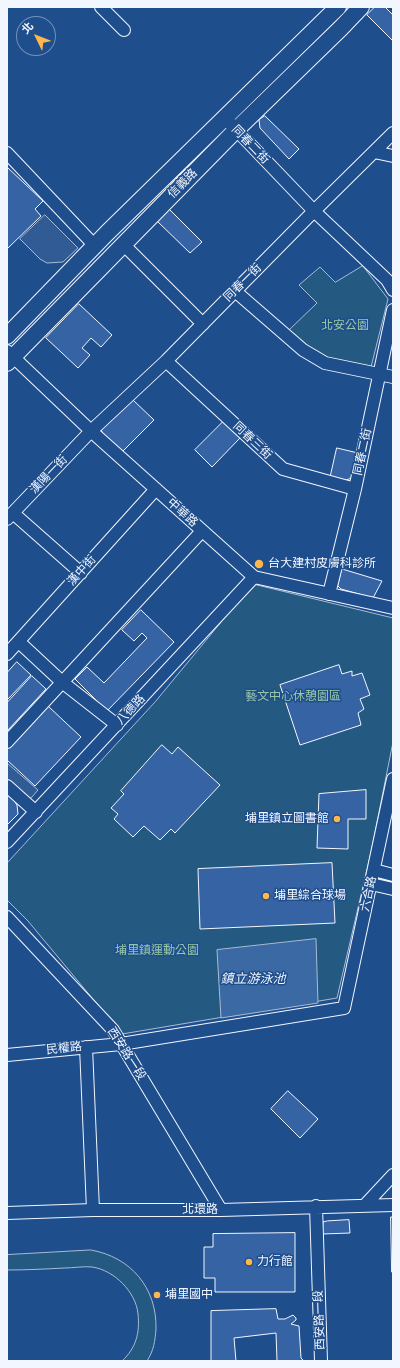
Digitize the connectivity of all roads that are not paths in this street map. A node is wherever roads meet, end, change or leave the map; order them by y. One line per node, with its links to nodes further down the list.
1 (101, 7): 4 (street)
2 (338, 7): 5 (main road, 信義路)
3 (361, 7): 6 (main road, 信義路)
4 (124, 30)
5 (225, 118): 6 (street, 同春二街); 13 (main road, 信義路)
6 (236, 130): 11 (street, 同春二街); 12 (main road, 信義路)
7 (393, 133): 8 (street, 同春一街)
8 (374, 152): 10 (street); 11 (street, 同春一街)
9 (7, 153): 13 (street)
10 (393, 156)
11 (314, 211): 14 (street, 同春二街); 15 (street, 同春一街)
12 (123, 244): 17 (street); 19 (main road, 信義路)
13 (94, 246): 18 (main road, 信義路)
14 (393, 290)
15 (235, 291): 17 (street, 同春一街); 21 (street)
16 (393, 310): 21 (street, 同春二街)
17 (202, 324): 20 (street, 同春一街)
18 (7, 336)
19 (9, 357): 23 (street, 中華路)
20 (166, 361): 23 (street, 同春一街); 25 (street, 同春三街)
21 (379, 374): 22 (street); 25 (street, 同春二街)
22 (393, 377)
23 (91, 431): 24 (street, 中華路); 26 (street, 漢陽一街)
24 (156, 489): 27 (street, 中華路); 28 (street, 漢中街)
25 (355, 489): 30 (street, 同春二街)
26 (10, 516): 28 (street)
27 (202, 531): 29 (street, 中華路); 34 (street)
28 (81, 573): 32 (street, 漢中街)
29 (254, 577): 30 (street, 中華路); 35 (street, 八德路)
30 (329, 594): 31 (street, 中華路)
31 (393, 608)
32 (18, 642): 33 (street, 漢中街); 34 (street)
33 (7, 654)
34 (62, 682): 35 (street); 36 (street)
35 (117, 725): 39 (street, 八德路)
36 (7, 742)
37 (393, 779): 41 (street, 六合路)
38 (7, 786): 39 (street)
39 (36, 812): 40 (street, 八德路)
40 (7, 842)
41 (374, 870): 42 (street); 43 (street, 六合路)
42 (393, 875)
43 (371, 884): 44 (street); 46 (street, 六合路)
44 (393, 889)
45 (7, 917): 47 (street, 西安路一段)
46 (344, 1008): 47 (street, 民權路)
47 (121, 1044): 48 (street, 民權路); 55 (street, 西安路一段)
48 (86, 1047): 49 (street, 民權路); 54 (street)
49 (7, 1055)
50 (393, 1175): 51 (street)
51 (366, 1205): 52 (street, 北環路); 53 (street, 北環路)
52 (393, 1205)
53 (316, 1206): 55 (street, 北環路); 57 (street, 西安路一段)
54 (93, 1210): 55 (street, 北環路); 56 (street, 北環路)
55 (221, 1210)
56 (7, 1213)
57 (321, 1361)

